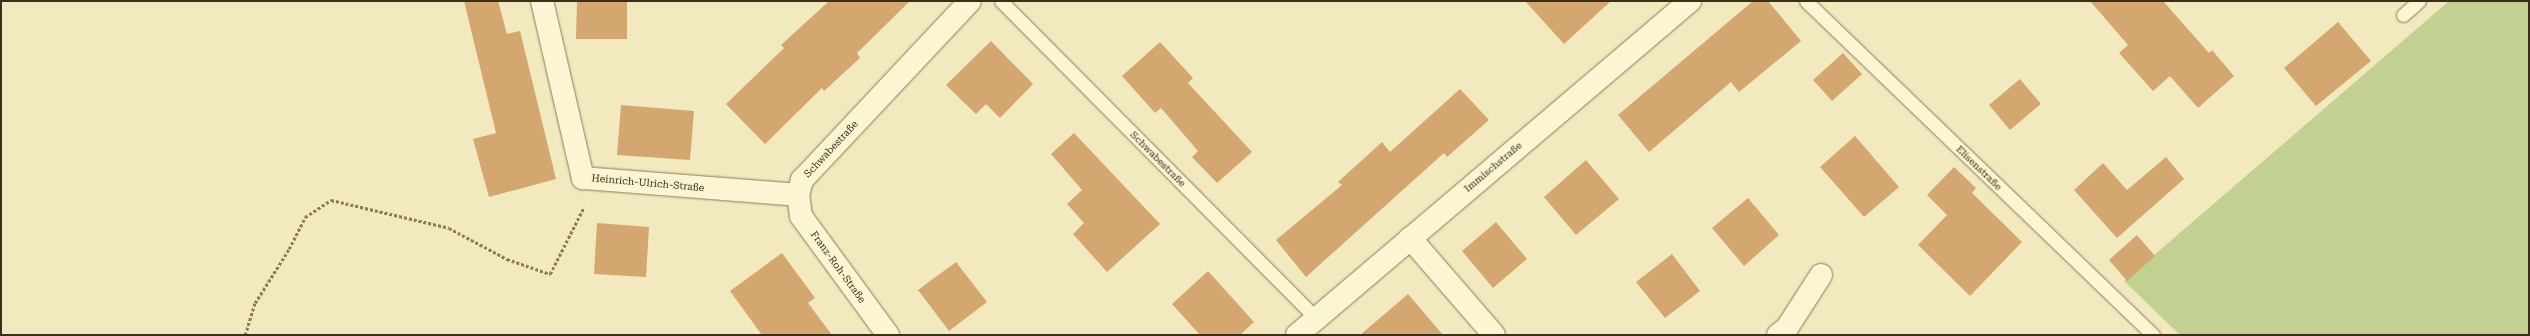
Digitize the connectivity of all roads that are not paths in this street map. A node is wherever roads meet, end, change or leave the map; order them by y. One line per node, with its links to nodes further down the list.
1 (542, 1): 8 (street, Heinrich-Ulrich-Straße)
2 (970, 1): 8 (street, Schwabestraße)
3 (1001, 1): 11 (lane, Schwabestraße)
4 (1690, 1): 9 (street, Immischstraße)
5 (1806, 1): 16 (lane, Elisenstraße)
6 (2419, 1): 7 (lane)
7 (2403, 15)
8 (798, 195): 12 (street, Franz-Roh-Straße)
9 (1410, 238): 11 (street, Immischstraße); 14 (street)
10 (1821, 275): 15 (street)
11 (1315, 317): 13 (street, Immischstraße)
12 (888, 335)
13 (1296, 335)
14 (1494, 335)
15 (1778, 335)
16 (2153, 335)

